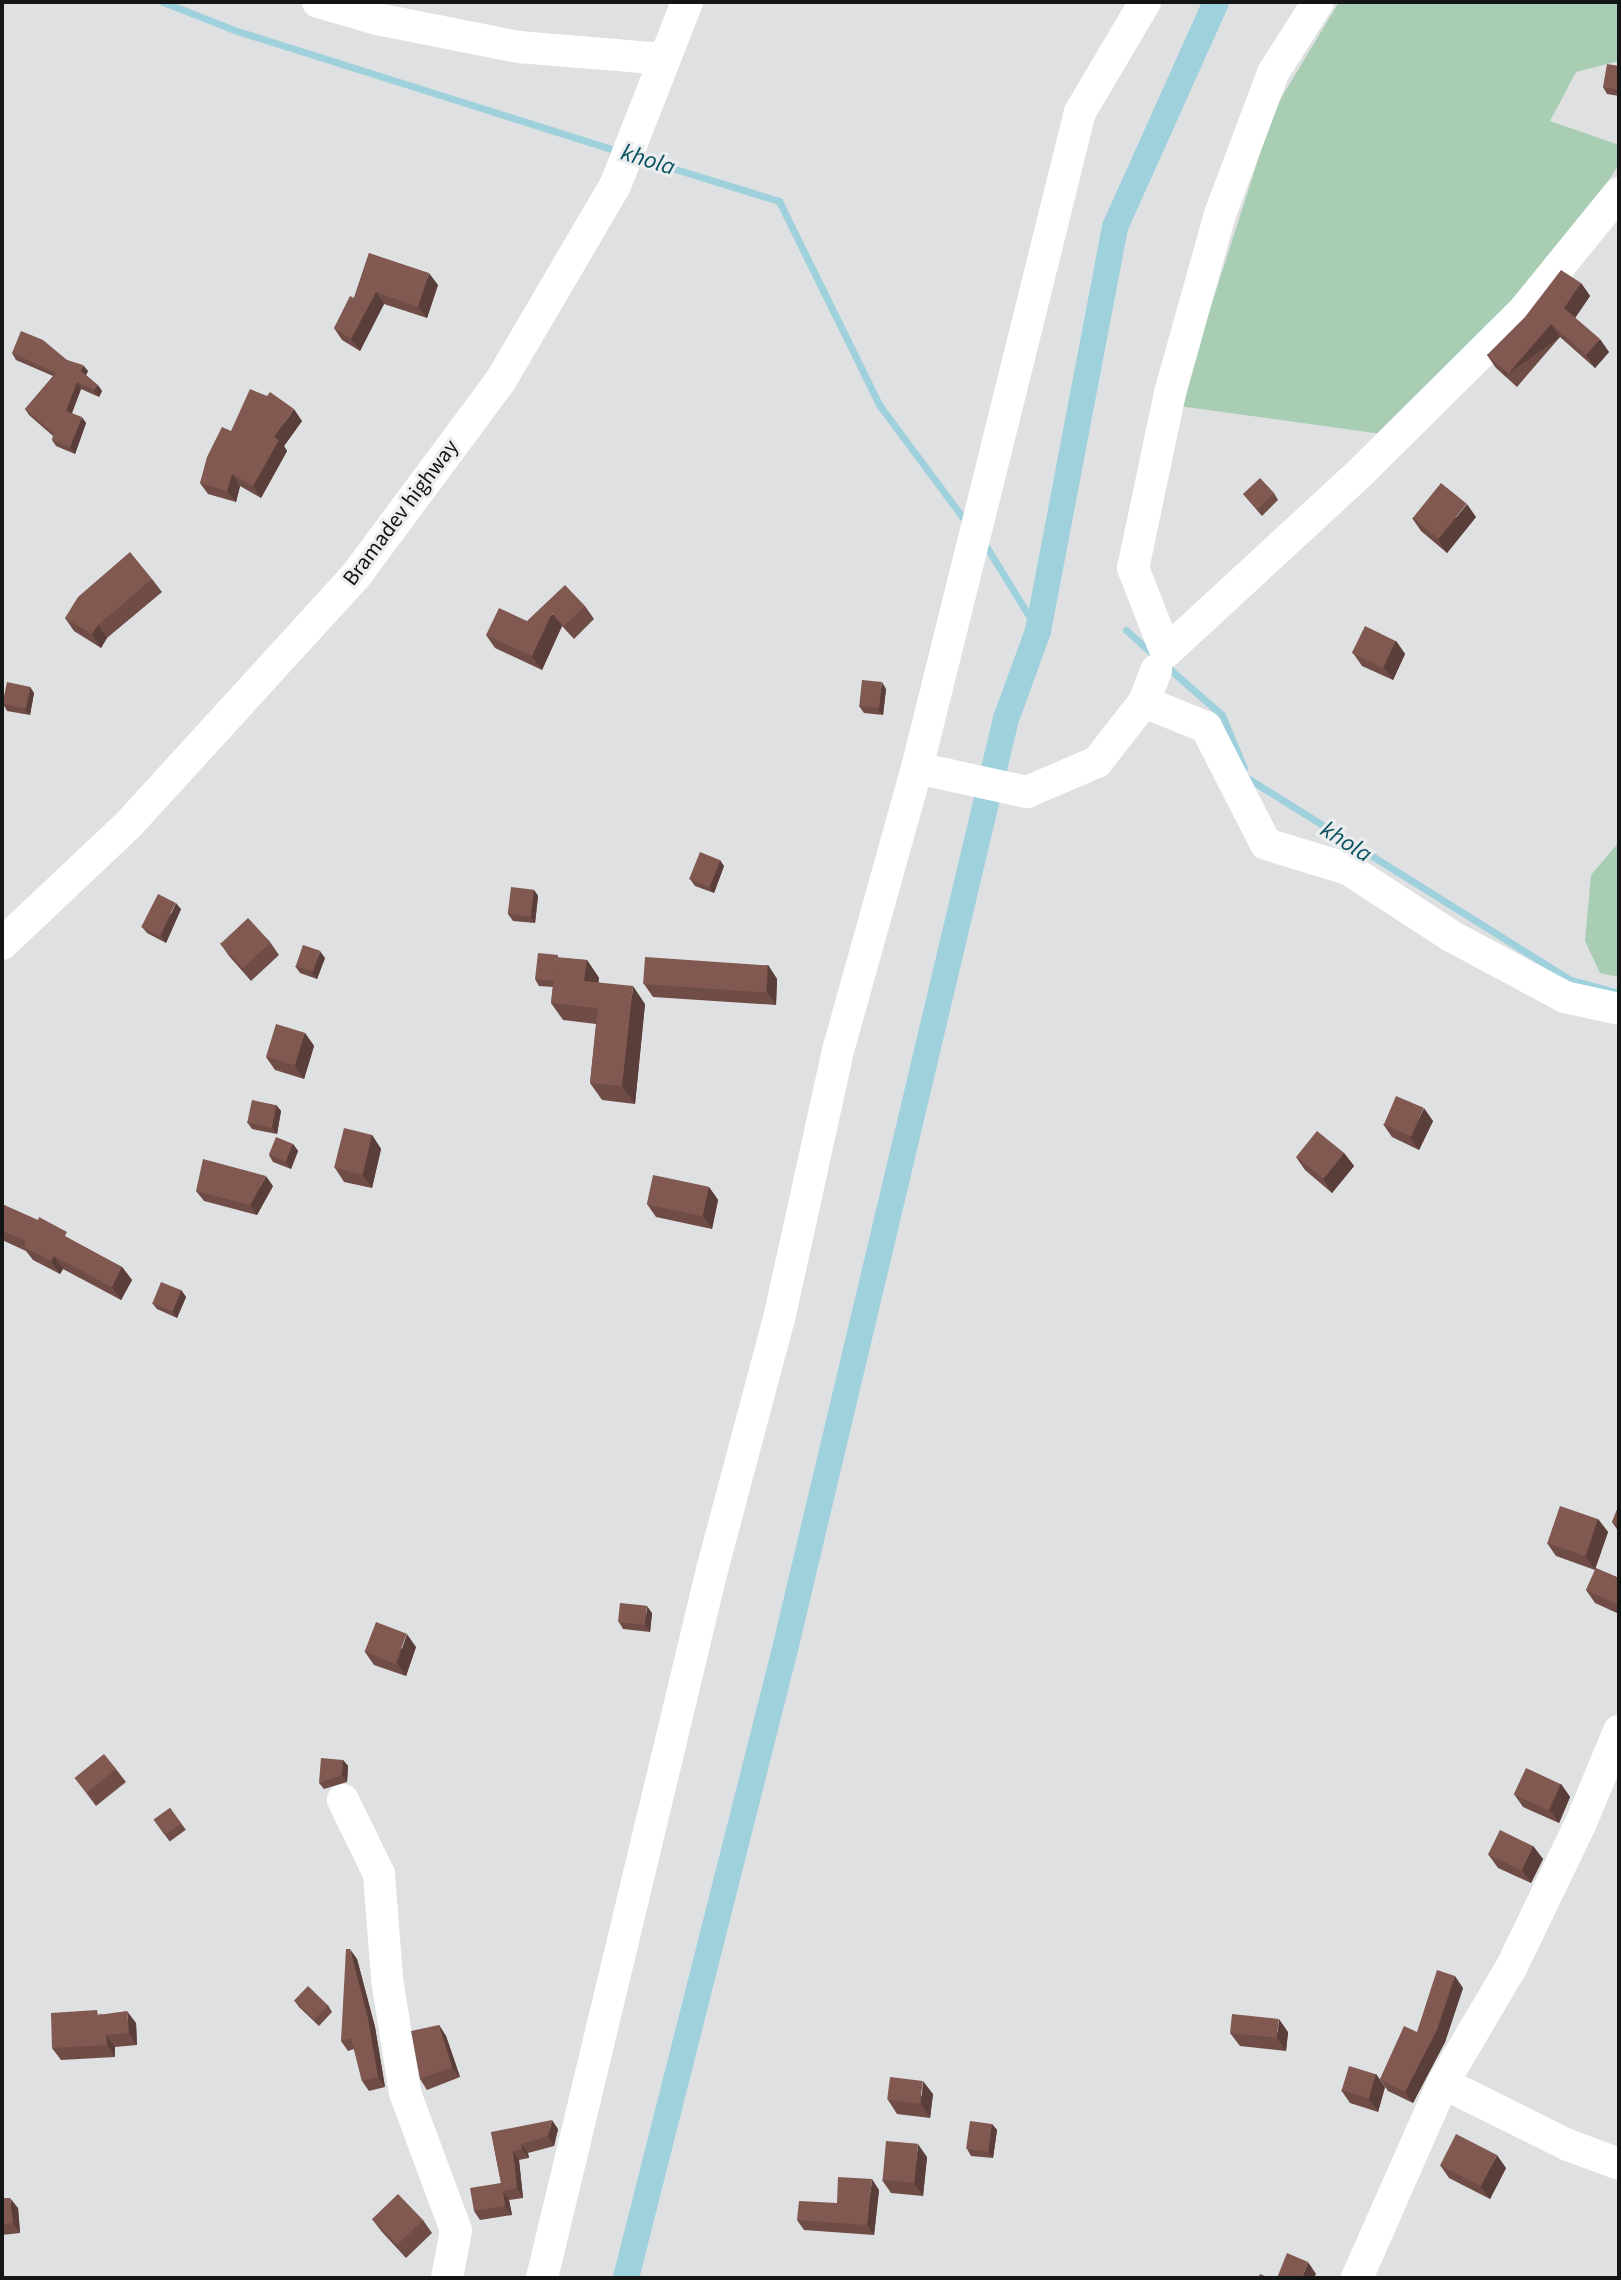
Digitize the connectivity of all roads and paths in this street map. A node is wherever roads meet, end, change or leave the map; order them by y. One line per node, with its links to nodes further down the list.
1 (318, 2): 5 (street)
2 (687, 2): 5 (street, Bramadev highway)
3 (1145, 2): 9 (street)
4 (1318, 2): 6 (street)
5 (664, 59): 10 (street, Bramadev highway)
6 (1619, 193)
7 (1156, 670): 8 (street)
8 (1144, 702): 9 (street); 11 (street)
9 (917, 768): 17 (street)
10 (2, 944)
11 (1619, 1009)
12 (1619, 1731): 14 (street)
13 (343, 1800): 16 (street)
14 (1443, 2083): 15 (street); 18 (street)
15 (1619, 2164)
16 (447, 2278)
17 (542, 2278)
18 (1357, 2278)

